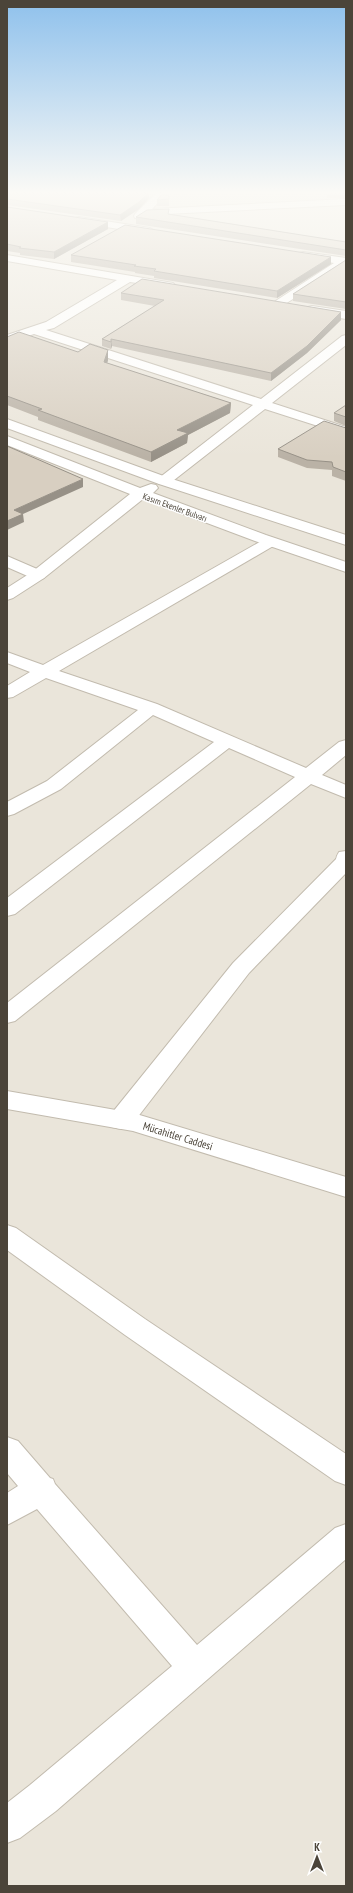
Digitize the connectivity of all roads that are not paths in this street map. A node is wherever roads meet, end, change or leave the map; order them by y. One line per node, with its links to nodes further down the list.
1 (122, 281): 6 (street)
2 (147, 281): 4 (street)
3 (310, 281): 5 (street)
4 (184, 288)
5 (346, 315)
6 (33, 330): 7 (street); 9 (street)
7 (7, 339)
8 (344, 342): 9 (street)
9 (261, 404): 11 (street); 13 (street)
10 (7, 423): 13 (street, Kasım Ekenler Bulvarı)
11 (346, 431)
12 (7, 440): 14 (street, Kasım Ekenler Bulvarı)
13 (164, 481): 14 (street); 15 (street, Kasım Ekenler Bulvarı)
14 (140, 494): 16 (street, Kasım Ekenler Bulvarı); 19 (street)
15 (346, 540)
16 (270, 542): 18 (street, Kasım Ekenler Bulvarı); 22 (street)
17 (7, 561): 19 (street)
18 (346, 567)
19 (38, 575): 20 (street)
20 (7, 595)
21 (7, 657): 22 (street)
22 (43, 671): 23 (street); 24 (street)
23 (7, 693)
24 (150, 708): 25 (street); 29 (street)
25 (227, 741): 27 (street); 31 (street)
26 (346, 746): 27 (street)
27 (310, 776): 28 (street); 32 (street)
28 (346, 792)
29 (7, 810)
30 (346, 861): 34 (street)
31 (7, 910)
32 (7, 1015)
33 (7, 1100): 34 (street, Mücahitler Caddesi)
34 (121, 1120): 35 (street, Mücahitler Caddesi)
35 (346, 1187)
36 (7, 1236): 38 (street)
37 (7, 1451): 39 (street)
38 (346, 1471)
39 (42, 1489): 40 (street); 42 (street)
40 (7, 1510)
41 (346, 1539): 42 (street)
42 (195, 1668): 43 (street)
43 (7, 1825)

